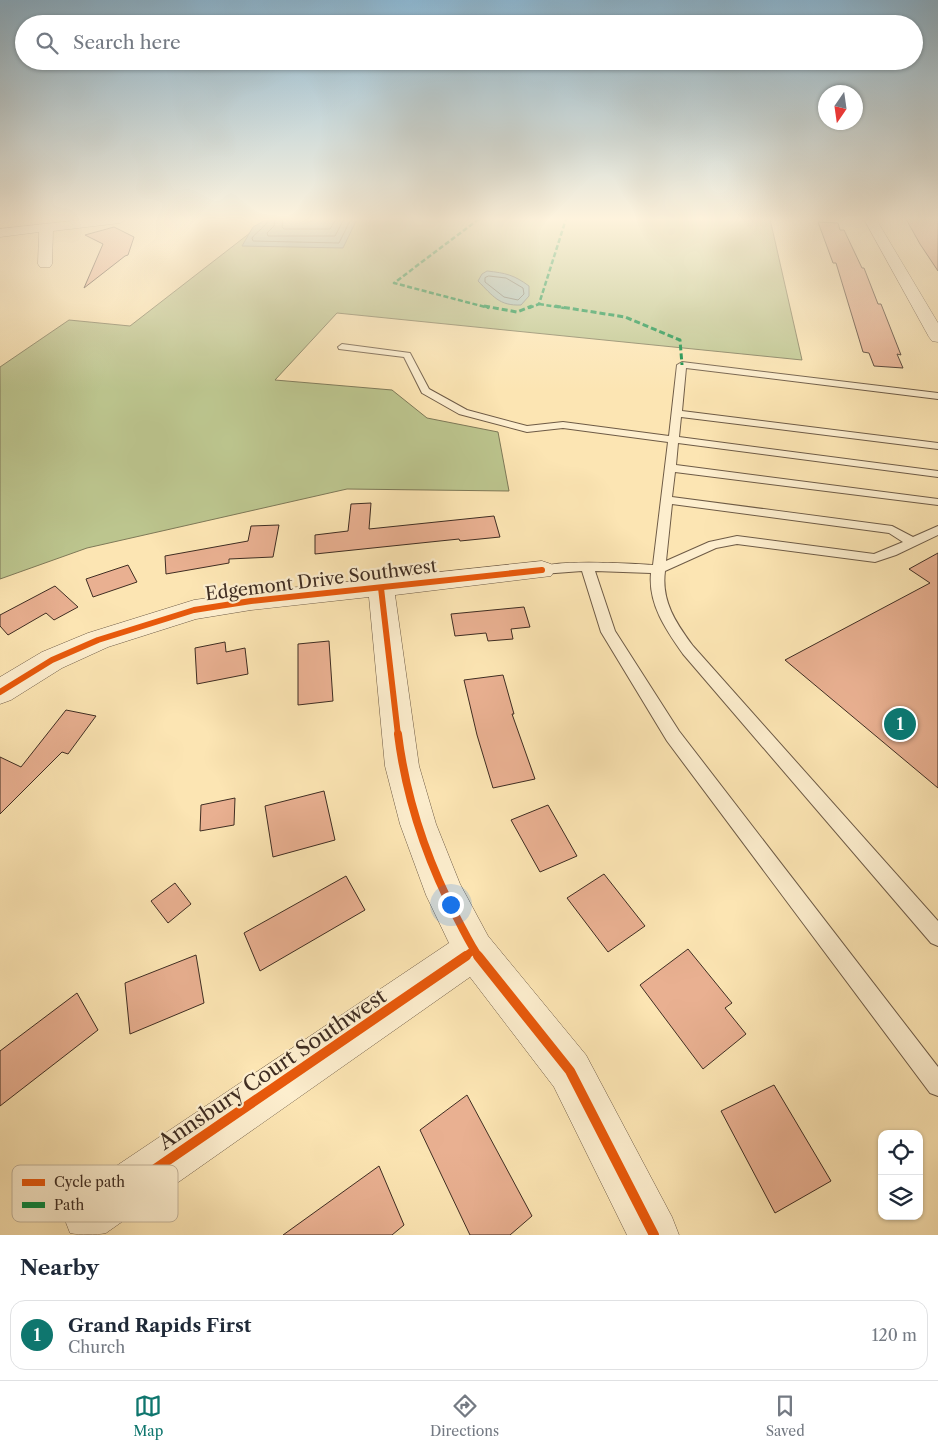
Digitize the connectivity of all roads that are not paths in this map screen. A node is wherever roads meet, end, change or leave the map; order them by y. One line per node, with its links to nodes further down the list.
1 (904, 277): 2 (street)
2 (937, 332)
3 (342, 347): 6 (lane)
4 (938, 396): 5 (lane)
5 (676, 413): 6 (lane); 7 (lane)
6 (674, 439): 8 (lane); 9 (lane)
7 (938, 446)
8 (670, 468): 10 (lane); 11 (lane)
9 (938, 474)
10 (666, 500): 13 (lane); 15 (lane)
11 (938, 502)
12 (938, 530): 13 (lane)
13 (913, 542): 15 (lane)
14 (587, 566): 15 (lane); 16 (lane); 21 (lane)
15 (658, 569): 19 (lane)
16 (542, 570): 17 (street, Edgemont Drive Southwest)
17 (381, 588): 18 (street, Edgemont Drive Southwest); 20 (street)
18 (0, 692)
19 (938, 936)
20 (474, 950): 22 (street, Annsbury Court Southwest); 23 (street)
21 (938, 1085)
22 (161, 1165)
23 (654, 1235)

